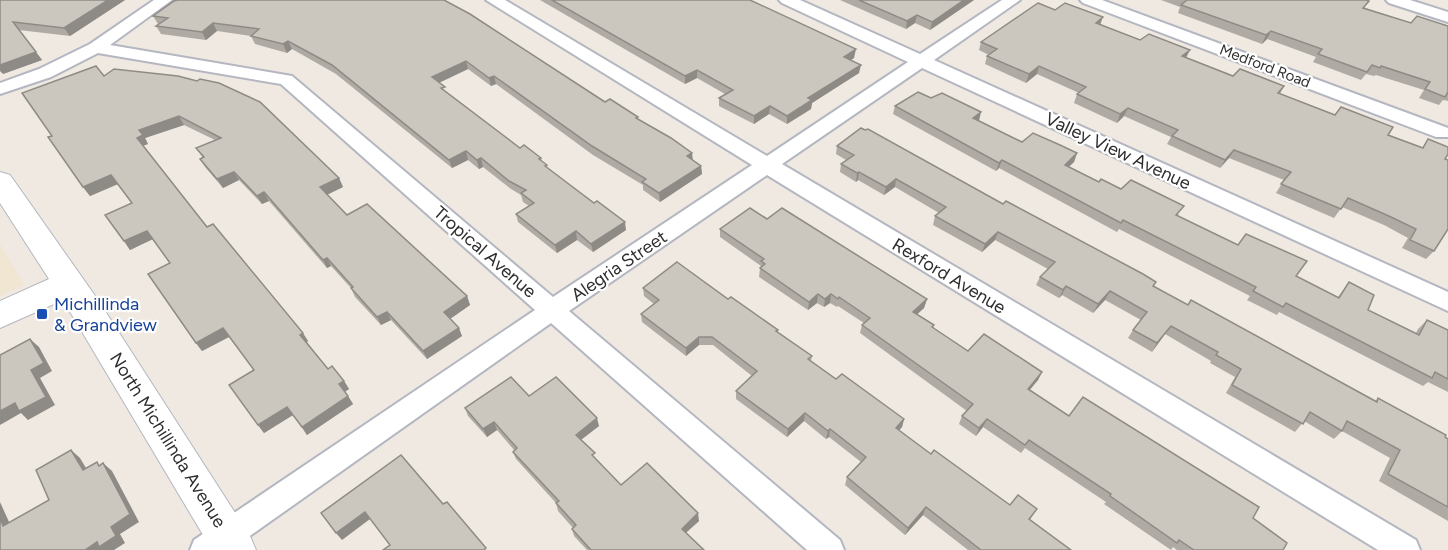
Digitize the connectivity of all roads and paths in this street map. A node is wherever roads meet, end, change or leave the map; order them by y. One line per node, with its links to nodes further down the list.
1 (164, 0): 8 (street)
2 (494, 0): 12 (street, Rexford Avenue)
3 (787, 0): 9 (street, Valley View Avenue)
4 (1012, 0): 9 (street, Alegria Street)
5 (1088, 0): 11 (street, Medford Road)
6 (1394, 0): 7 (street)
7 (1448, 17)
8 (96, 48): 10 (street); 16 (street, Tropical Avenue)
9 (921, 61): 12 (street, Alegria Street); 15 (street, Valley View Avenue)
10 (0, 89)
11 (1443, 133)
12 (767, 166): 16 (street, Alegria Street); 20 (street, Rexford Avenue)
13 (0, 181): 14 (street, North Michillinda Avenue)
14 (67, 284): 17 (street); 18 (street, North Michillinda Avenue)
15 (1448, 303)
16 (552, 310): 18 (street, Alegria Street); 19 (street, Tropical Avenue)
17 (0, 315)
18 (223, 545)
19 (829, 550)
20 (1405, 550)

